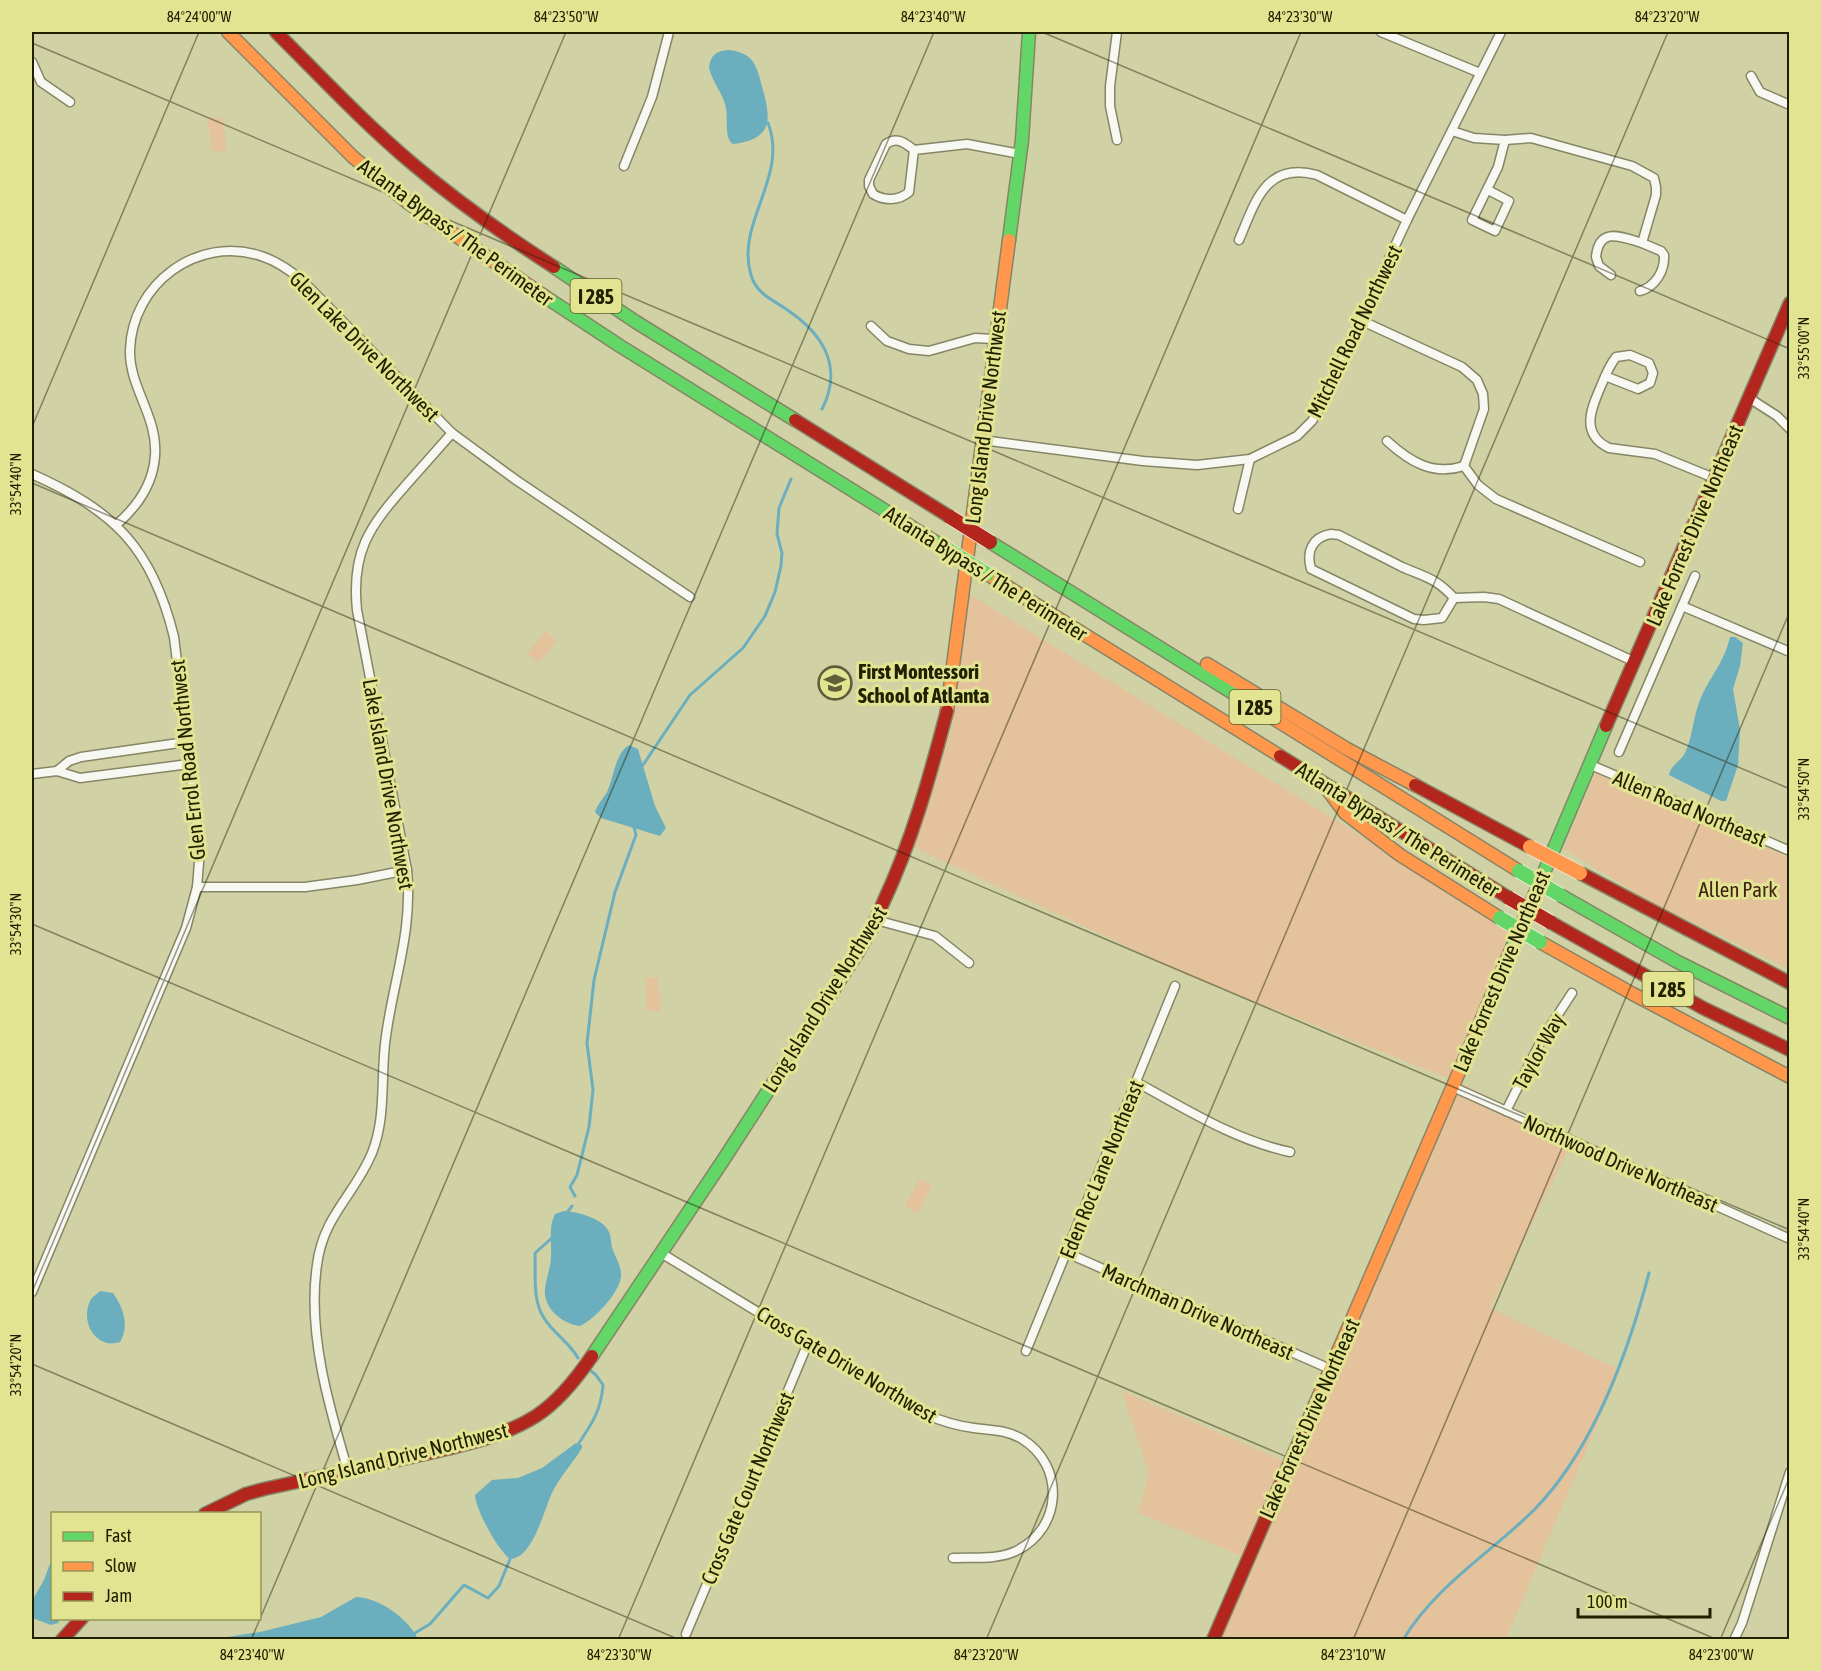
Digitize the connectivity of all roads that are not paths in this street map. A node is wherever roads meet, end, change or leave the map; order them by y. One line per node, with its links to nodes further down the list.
1 (228, 32): 55 (main road, Atlanta Bypass / The Perimeter / I 285, bridge)
2 (276, 32): 45 (main road, Atlanta Bypass / The Perimeter / I 285, bridge)
3 (669, 32): 18 (street)
4 (1029, 32): 17 (main road, Long Island Drive Northwest)
5 (1117, 32): 14 (street)
6 (1381, 32): 9 (street)
7 (1501, 32): 9 (street, Mitchell Road Northwest)
8 (32, 62): 11 (street)
9 (1480, 73): 13 (street, Mitchell Road Northwest)
10 (1751, 76): 12 (street)
11 (70, 102)
12 (1790, 105)
13 (1452, 131): 15 (street); 20 (street, Mitchell Road Northwest)
14 (1117, 140)
15 (1505, 140): 19 (street); 22 (street)
16 (914, 150): 16 (street); 17 (street)
17 (1020, 154): 28 (main road, Long Island Drive Northwest)
18 (624, 166)
19 (1488, 190): 19 (street)
20 (1407, 220): 21 (street); 26 (street, Mitchell Road Northwest)
21 (1239, 240)
22 (1642, 243): 23 (street); 24 (street)
23 (1611, 276)
24 (1640, 291)
25 (1790, 303): 30 (main road, Lake Forrest Drive Northeast)
26 (1360, 320): 35 (street, Mitchell Road Northwest); 36 (street)
27 (871, 326): 28 (street)
28 (994, 339): 33 (main road, Long Island Drive Northwest)
29 (1605, 376): 29 (street); 38 (street)
30 (1749, 398): 31 (street); 38 (main road, Lake Forrest Drive Northeast)
31 (1790, 429)
32 (452, 433): 40 (street, Glen Lake Drive Northwest); 43 (street, Glen Lake Drive Northwest); 57 (street, Lake Island Drive Northwest)
33 (982, 440): 35 (street, Mitchell Road Northwest); 59 (main road, Long Island Drive Northwest)
34 (1387, 441): 36 (street)
35 (1250, 459): 39 (street)
36 (1464, 466): 41 (street)
37 (32, 474): 40 (street, Glen Errol Road Northwest)
38 (1714, 478): 48 (main road, Lake Forrest Drive Northeast)
39 (1238, 509)
40 (116, 525): 49 (street, Glen Errol Road Northwest)
41 (1640, 562)
42 (1695, 576): 46 (street)
43 (690, 597)
44 (1458, 597): 44 (street); 48 (street)
45 (1086, 601): 61 (main road, bridge); 64 (main road, Atlanta Bypass / The Perimeter / I 285, bridge)
46 (1682, 606): 47 (street); 50 (street)
47 (1790, 652)
48 (1635, 662): 52 (main road, Lake Forrest Drive Northeast)
49 (186, 742): 51 (street, Glen Errol Road Northwest); 53 (street)
50 (1618, 752)
51 (189, 764): 53 (street); 58 (street, Glen Errol Road Northwest)
52 (1591, 765): 56 (street, Allen Road Northeast); 68 (main road, Lake Forrest Drive Northeast)
53 (57, 771): 54 (street)
54 (32, 774)
55 (1321, 781): 65 (main road, Atlanta Bypass / The Perimeter / I 285, bridge); 66 (main road, bridge)
56 (1790, 850)
57 (407, 870): 58 (street); 78 (street, Lake Island Drive Northwest)
58 (197, 887): 74 (street, Glen Errol Road Northwest)
59 (876, 920): 60 (street); 72 (main road, Long Island Drive Northwest)
60 (969, 963)
61 (1790, 983)
62 (1175, 986): 67 (street, Eden Roc Lane Northeast)
63 (1572, 993): 69 (street, Taylor Way)
64 (1790, 1018)
65 (1790, 1050)
66 (1790, 1077)
67 (1136, 1082): 70 (street); 73 (street, Eden Roc Lane Northeast)
68 (1453, 1087): 69 (street, Northwood Drive Northeast); 77 (main road, Lake Forrest Drive Northeast)
69 (1506, 1111): 71 (street, Northwood Drive Northeast)
70 (1290, 1152)
71 (1790, 1239)
72 (661, 1253): 75 (street, Cross Gate Drive Northwest); 78 (main road, Long Island Drive Northwest)
73 (1066, 1253): 76 (street, Eden Roc Lane Northeast); 77 (street, Marchman Drive Northeast)
74 (32, 1292)
75 (808, 1343): 81 (street, Cross Gate Drive Northwest); 83 (street, Cross Gate Court Northwest)
76 (1026, 1351)
77 (1330, 1369): 85 (main road, Lake Forrest Drive Northeast)
78 (348, 1471): 80 (main road, Long Island Drive Northwest)
79 (1790, 1472): 86 (street)
80 (208, 1512)
81 (952, 1558)
82 (80, 1620): 84 (main road)
83 (686, 1634)
84 (62, 1640)
85 (1213, 1640)
86 (1734, 1640)

